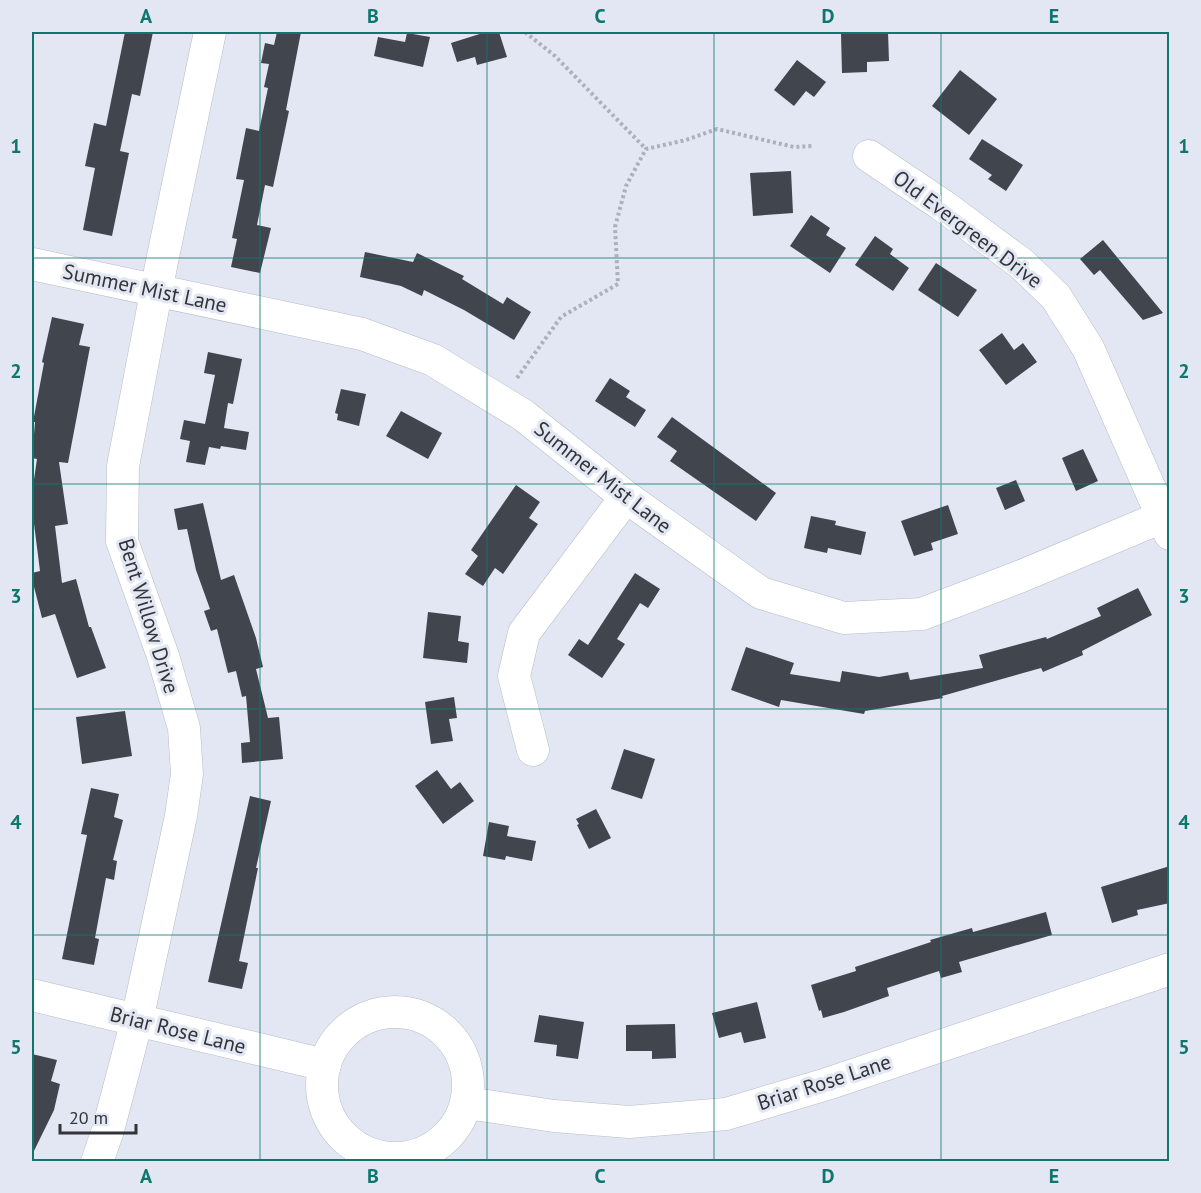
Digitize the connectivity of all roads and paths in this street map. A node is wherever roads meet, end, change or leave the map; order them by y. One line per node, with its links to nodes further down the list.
1 (210, 32): 7 (street, Bent Willow Drive)
2 (525, 32): 4 (path)
3 (813, 146): 4 (path)
4 (646, 149): 8 (path)
5 (869, 156): 10 (street, Old Evergreen Drive)
6 (32, 264): 7 (street, Summer Mist Lane)
7 (156, 290): 9 (street, Summer Mist Lane); 14 (street, Bent Willow Drive)
8 (514, 382)
9 (626, 497): 10 (street, Summer Mist Lane); 11 (street)
10 (1166, 526)
11 (533, 750)
12 (1170, 969): 16 (street, Briar Rose Lane)
13 (32, 995): 14 (street, Briar Rose Lane)
14 (137, 1020): 15 (street, Briar Rose Lane); 18 (street, Bent Willow Drive)
15 (325, 1065): 16 (street); 17 (street)
16 (467, 1103): 17 (street)
17 (375, 1159)
18 (97, 1161)

